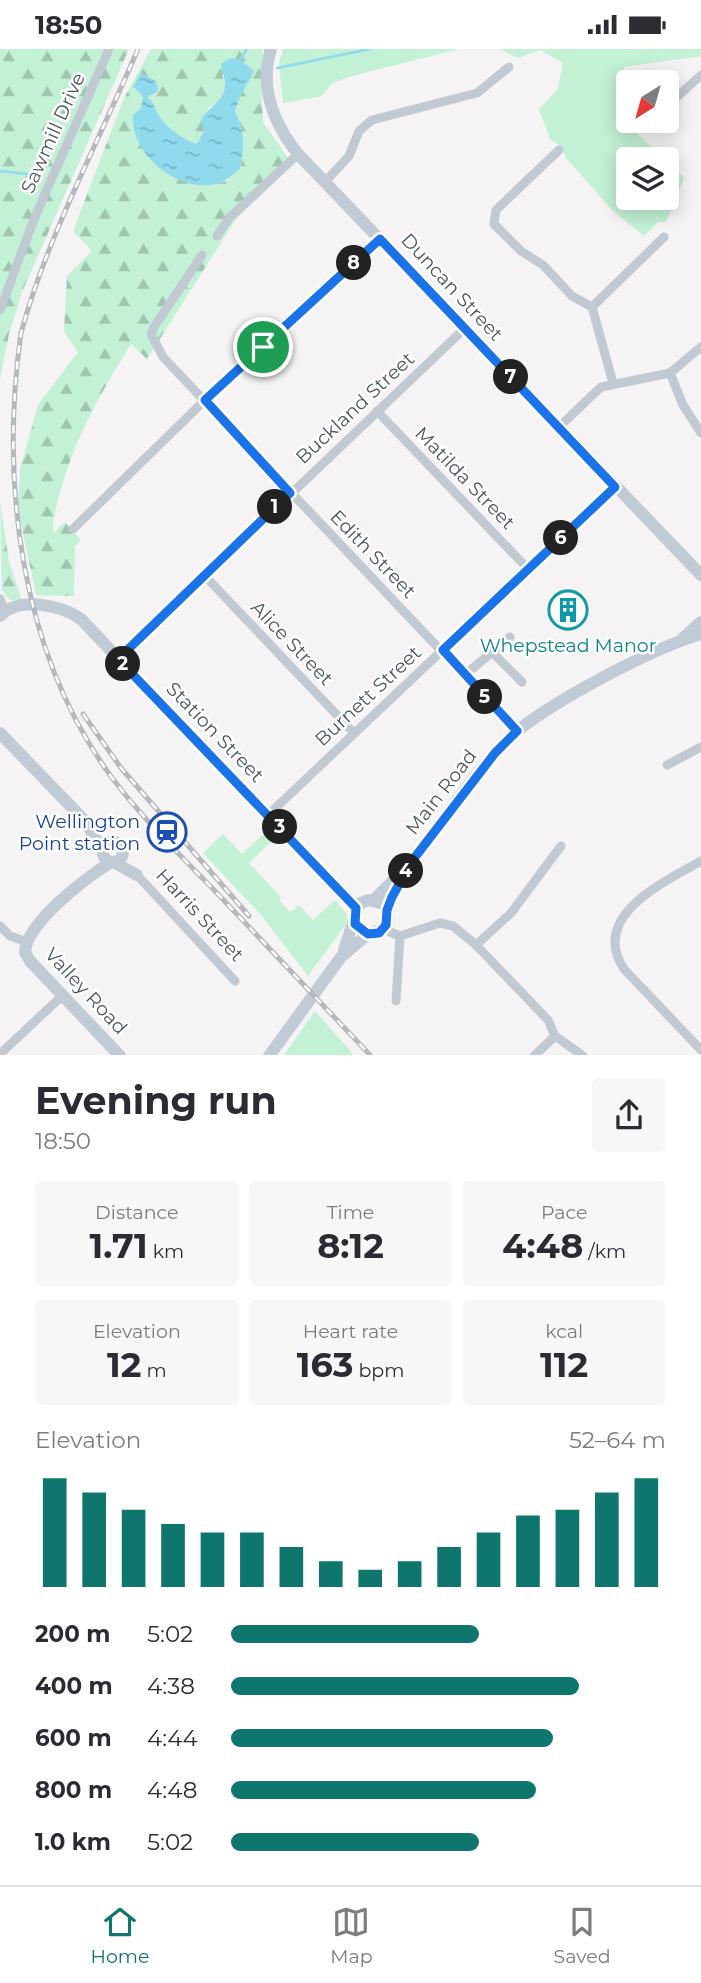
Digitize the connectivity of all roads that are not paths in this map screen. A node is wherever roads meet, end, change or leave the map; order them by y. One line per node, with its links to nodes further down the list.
1 (108, 49): 14 (street, Sawmill Drive)
2 (271, 49): 7 (street, Duncan Street)
3 (509, 67): 8 (street)
4 (701, 75): 5 (street)
5 (679, 95)
6 (559, 150): 13 (street)
7 (298, 154): 8 (street, Duncan Street); 9 (street)
8 (325, 182): 11 (street, Duncan Street)
9 (217, 236)
10 (664, 237): 13 (street)
11 (380, 239): 15 (street, Duncan Street); 19 (street)
12 (202, 255): 19 (street, Edith Street)
13 (592, 307): 18 (street)
14 (0, 310)
15 (464, 329): 20 (street, Buckland Street); 21 (street, Duncan Street)
16 (701, 347): 17 (street)
17 (670, 373): 18 (street); 22 (street)
18 (612, 383): 21 (street)
19 (205, 400): 24 (street, Edith Street); 25 (street)
20 (377, 411): 24 (street, Buckland Street); 26 (street, Matilda Street)
21 (559, 427): 23 (street, Duncan Street)
22 (701, 433)
23 (615, 487): 26 (street, Burnett Street); 28 (street, Duncan Street)
24 (290, 493): 27 (street, Buckland Street); 34 (street, Edith Street)
25 (73, 529)
26 (528, 569): 34 (street, Burnett Street)
27 (205, 576): 36 (street, Buckland Street); 41 (street, Alice Street)
28 (699, 576)
29 (2, 609): 36 (street, Station Street)
30 (701, 622): 33 (street, Main Road)
31 (701, 634): 33 (street, Main Road)
32 (510, 637): 35 (street)
33 (680, 641): 39 (street, Main Road)
34 (443, 650): 37 (street, Edith Street); 41 (street, Burnett Street)
35 (492, 652): 37 (street); 38 (street)
36 (118, 659): 44 (street, Station Street)
37 (466, 674): 39 (street, Edith Street)
38 (522, 682)
39 (517, 731): 48 (street, Main Road)
40 (0, 733): 45 (street, Harris Street)
41 (354, 733): 44 (street, Burnett Street)
42 (701, 747): 43 (street)
43 (667, 765)
44 (268, 815): 52 (street, Station Street)
45 (84, 820): 47 (street, Harris Street); 47 (street, Harris Street)
46 (561, 846): 60 (street)
47 (111, 856): 50 (street, Harris Street); 59 (street)
48 (412, 861): 51 (street, Main Road); 53 (street, Main Road)
49 (701, 861): 66 (street)
50 (137, 875): 62 (street, Harris Street)
51 (374, 900): 52 (street, Main Road); 53 (street)
52 (356, 908): 54 (street)
53 (387, 910): 56 (street, Main Road)
54 (355, 924): 57 (street); 61 (street)
55 (1, 928): 59 (street, Valley Road)
56 (383, 929): 57 (street); 58 (street)
57 (368, 934): 61 (street)
58 (400, 936): 60 (street); 64 (street)
59 (26, 941): 63 (street, Valley Road)
60 (476, 944): 65 (street)
61 (341, 957): 69 (street)
62 (235, 981)
63 (63, 995): 67 (street); 68 (street, Valley Road)
64 (396, 1000)
65 (555, 1036): 70 (street); 71 (street)
66 (701, 1050)
67 (0, 1054)
68 (120, 1055)
69 (270, 1055)
70 (534, 1055)
71 (583, 1055)

